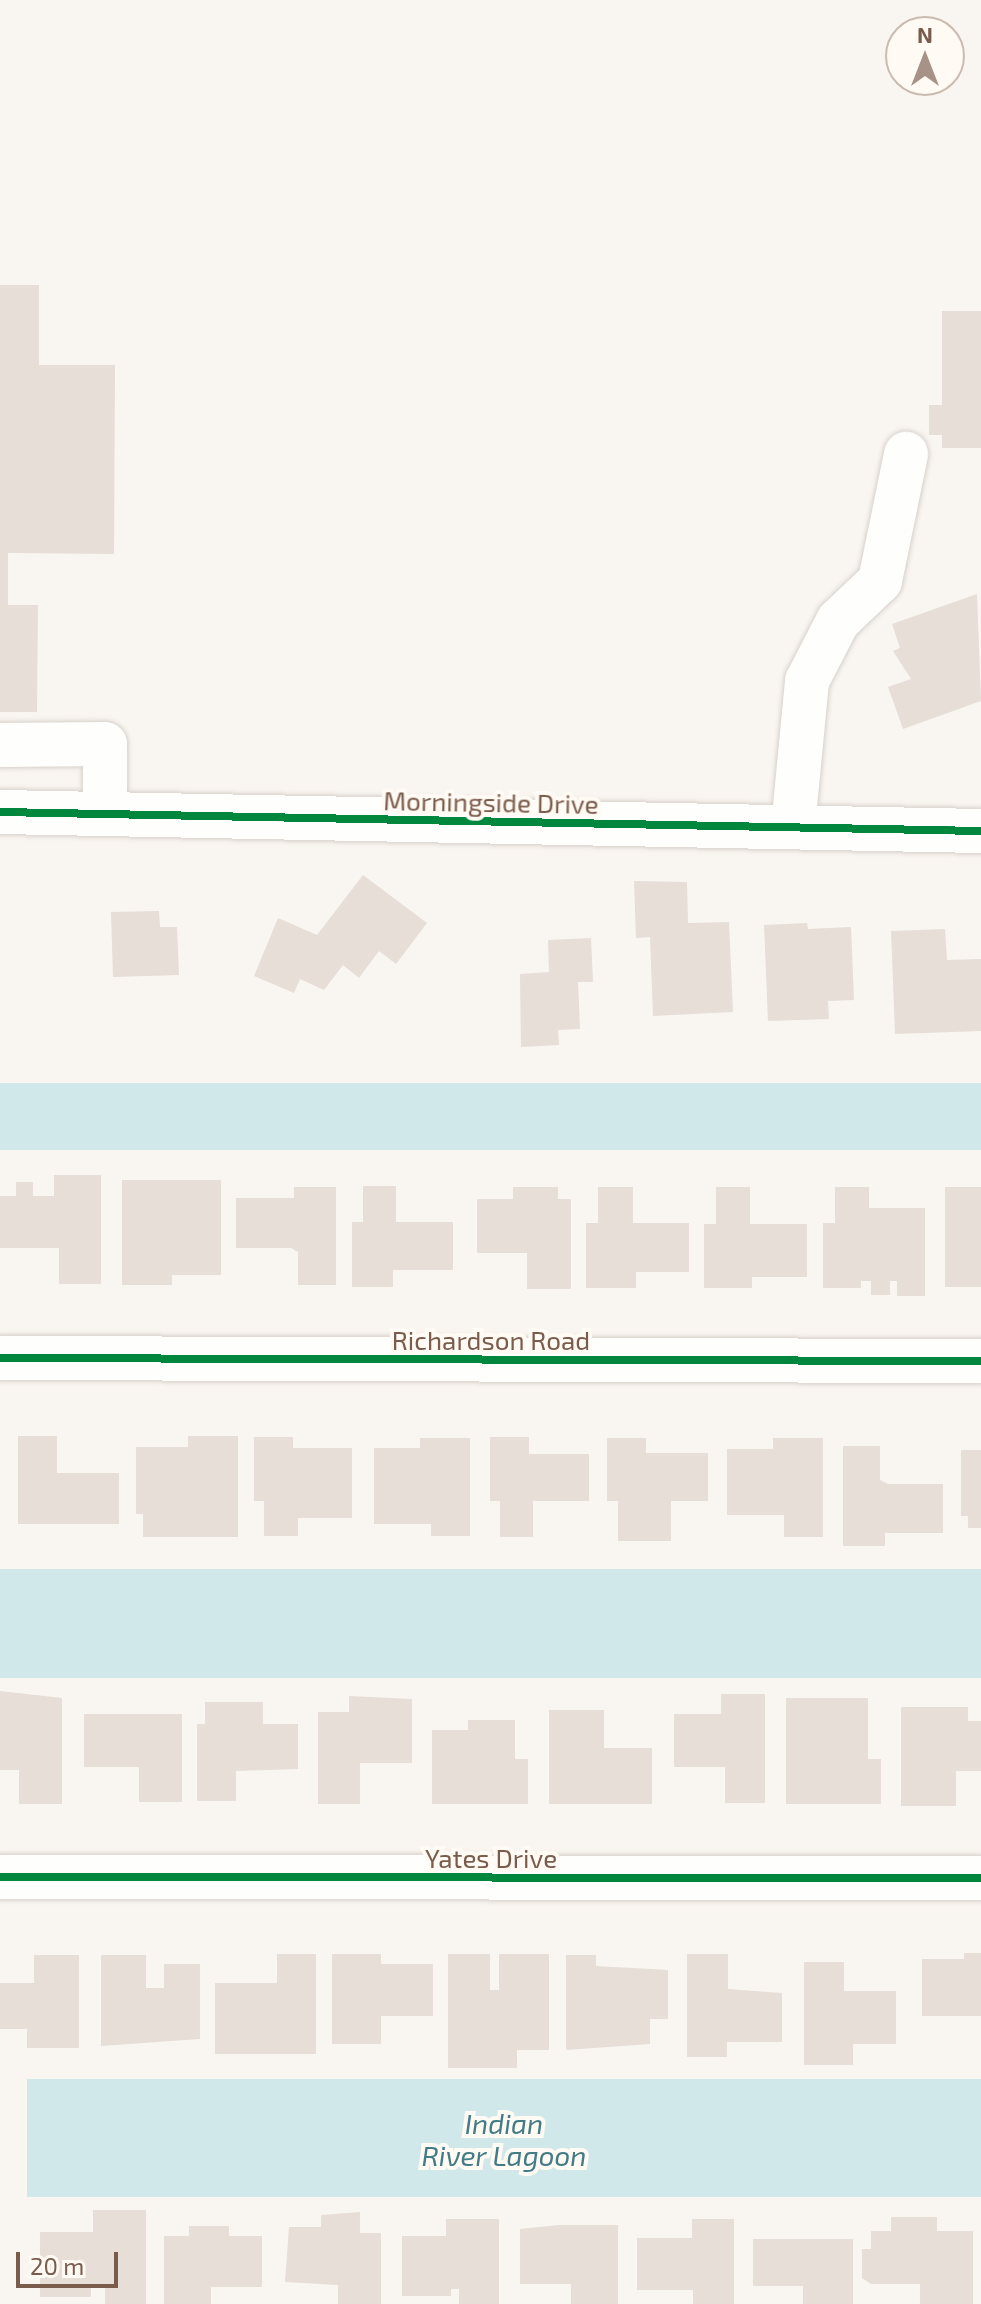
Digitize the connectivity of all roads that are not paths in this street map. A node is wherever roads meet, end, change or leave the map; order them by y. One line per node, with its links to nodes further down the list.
1 (906, 454): 5 (street)
2 (0, 745): 4 (street)
3 (0, 812): 4 (street, Morningside Drive)
4 (105, 814): 5 (street, Morningside Drive)
5 (793, 827): 6 (street, Morningside Drive)
6 (981, 831)
7 (0, 1358): 8 (street, Richardson Road)
8 (981, 1361)
9 (0, 1877): 10 (street, Yates Drive)
10 (981, 1878)

